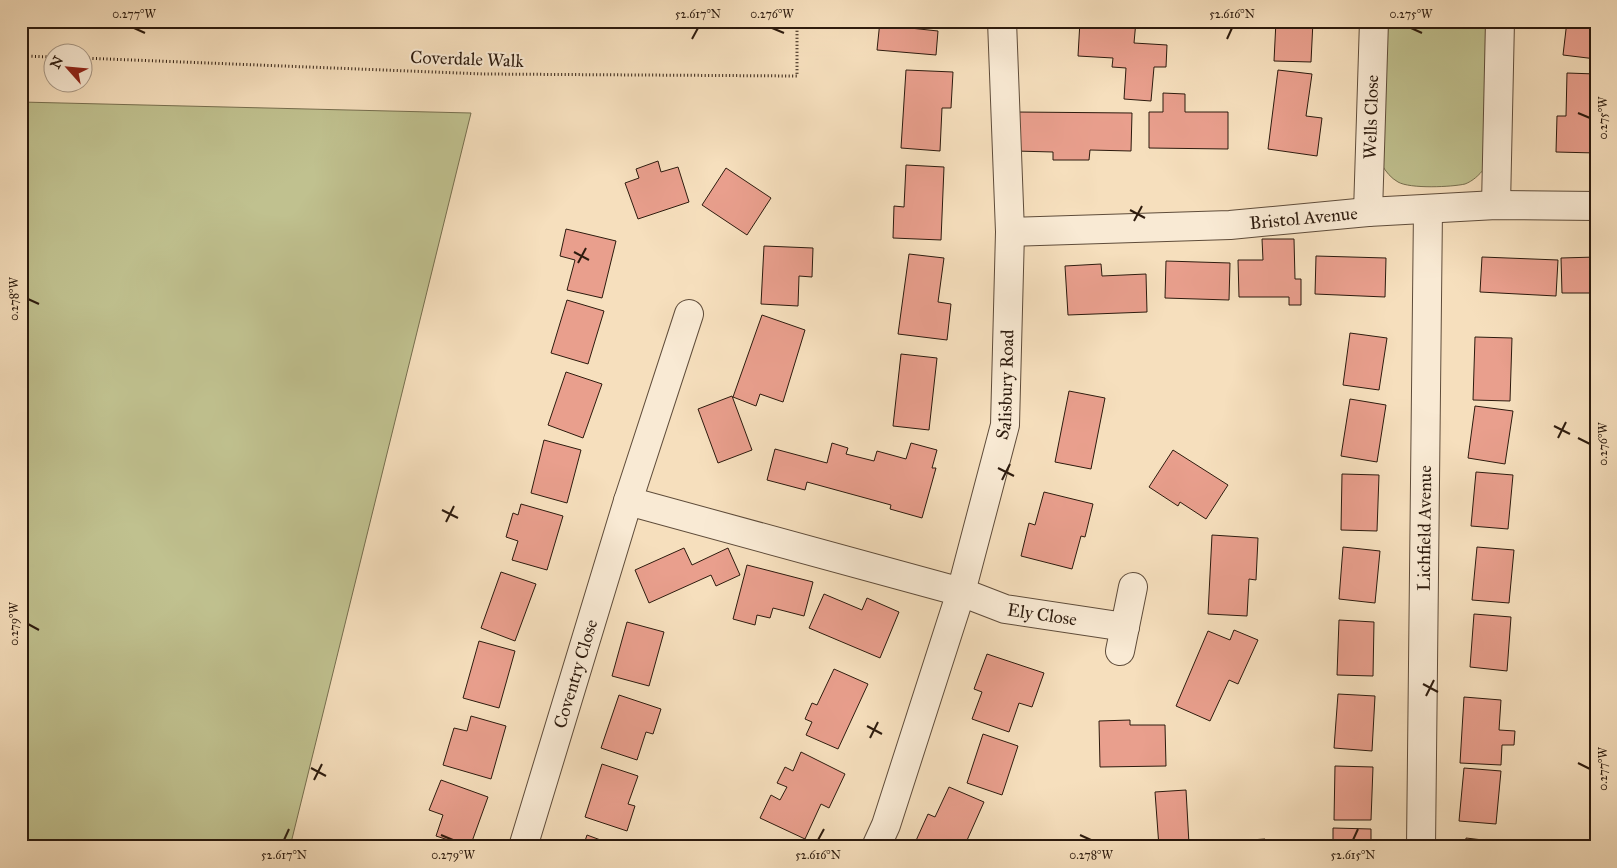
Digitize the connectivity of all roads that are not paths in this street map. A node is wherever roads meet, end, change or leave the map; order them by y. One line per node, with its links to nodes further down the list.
1 (1002, 21): 8 (street, Salisbury Road)
2 (1374, 21): 7 (street, Wells Close)
3 (1500, 21): 4 (street)
4 (1496, 205): 5 (street, Bristol Avenue); 6 (street, Bristol Avenue)
5 (1596, 206)
6 (1428, 209): 7 (street, Bristol Avenue); 15 (street, Lichfield Avenue)
7 (1368, 212): 8 (street, Bristol Avenue)
8 (1010, 232): 12 (street, Salisbury Road)
9 (689, 314): 10 (street, Coventry Close)
10 (628, 501): 12 (street); 13 (street, Coventry Close)
11 (1133, 587): 12 (street, Ely Close)
12 (961, 592): 14 (street, Salisbury Road)
13 (523, 847)
14 (876, 847)
15 (1420, 847)

